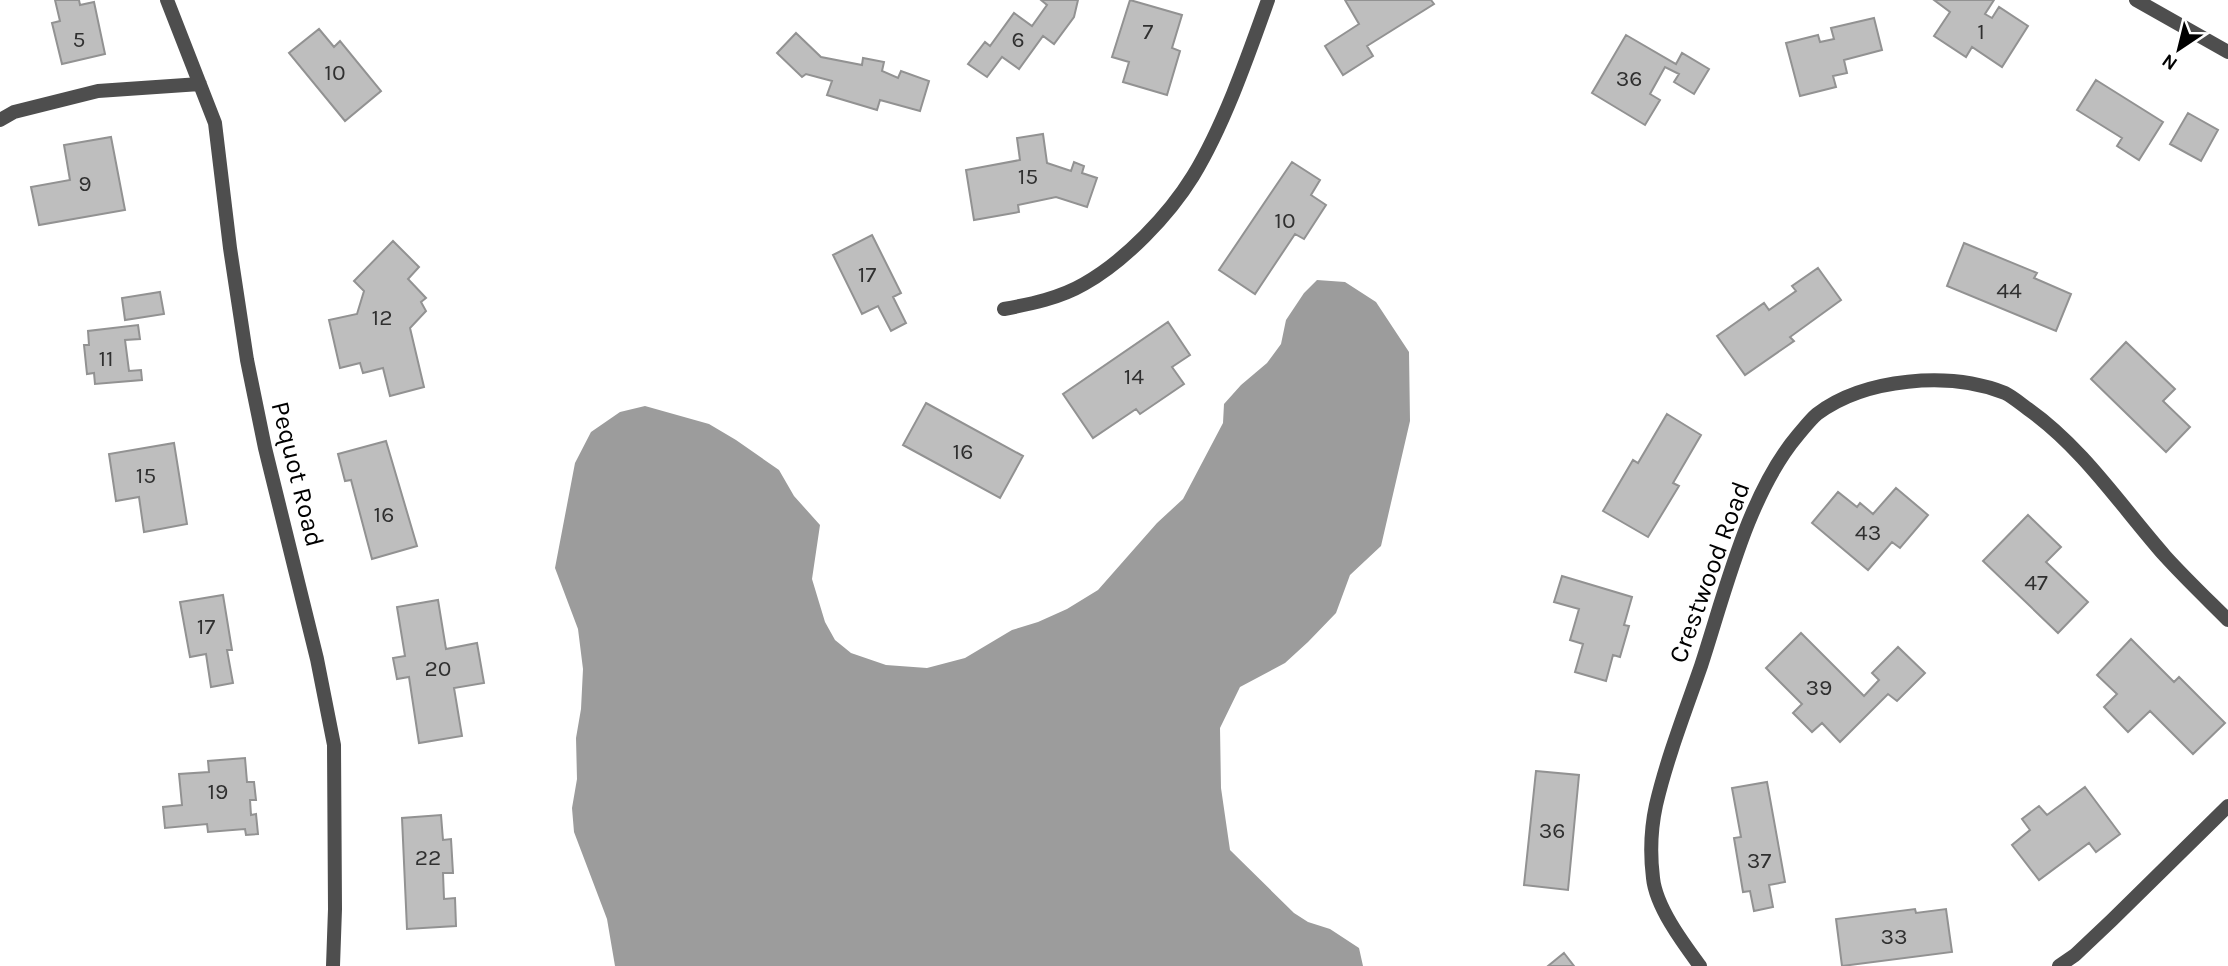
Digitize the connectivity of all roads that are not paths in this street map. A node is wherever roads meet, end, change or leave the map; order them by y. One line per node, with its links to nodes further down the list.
1 (167, 0): 5 (street, Pequot Road)
2 (1268, 0): 7 (street)
3 (2136, 0): 4 (street)
4 (2228, 52)
5 (200, 84): 6 (street); 10 (street, Pequot Road)
6 (0, 120)
7 (1004, 309)
8 (2228, 620): 11 (street, Crestwood Road)
9 (2228, 806): 12 (street)
10 (333, 966)
11 (1700, 966)
12 (2059, 966)

